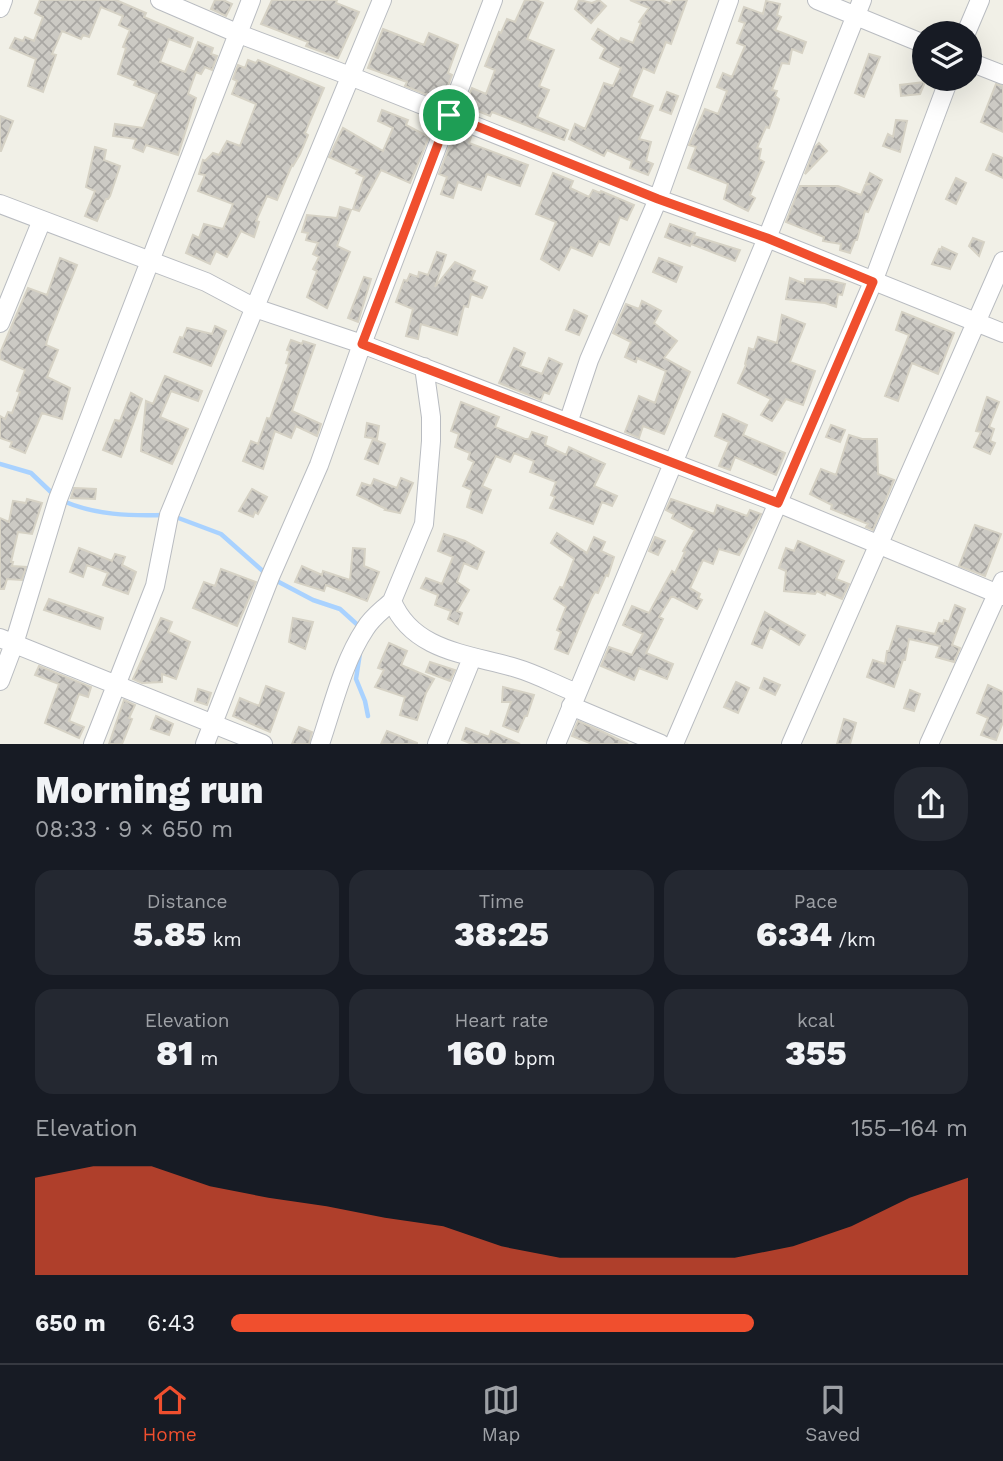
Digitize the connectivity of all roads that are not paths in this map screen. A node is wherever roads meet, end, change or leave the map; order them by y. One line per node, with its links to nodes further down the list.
1 (3, 0): 9 (street)
2 (159, 0): 12 (street)
3 (251, 0): 12 (street)
4 (382, 0): 16 (street)
5 (493, 0): 18 (street)
6 (729, 0): 19 (street)
7 (817, 0): 10 (street)
8 (979, 0): 11 (street)
9 (0, 8)
10 (859, 8): 13 (street); 22 (street)
11 (971, 21)
12 (239, 34): 16 (street); 23 (street)
13 (912, 37)
14 (982, 67): 15 (street)
15 (1003, 75)
16 (350, 76): 18 (street); 26 (street)
17 (945, 91): 25 (street)
18 (449, 115): 19 (street); 30 (street)
19 (658, 199): 22 (street); 32 (street)
20 (0, 204): 21 (street)
21 (42, 220): 23 (street); 27 (street)
22 (767, 238): 25 (street); 33 (street)
23 (149, 261): 26 (street); 38 (street)
24 (1003, 261): 28 (street)
25 (873, 282): 28 (street); 34 (street)
26 (255, 307): 30 (street); 41 (street)
27 (0, 323)
28 (976, 323): 29 (street); 35 (street)
29 (1003, 333)
30 (362, 344): 31 (street); 43 (street)
31 (424, 367): 32 (street); 37 (street)
32 (568, 423): 33 (street)
33 (672, 463): 34 (street); 42 (street)
34 (778, 503): 35 (street); 51 (street)
35 (880, 545): 36 (street); 52 (street)
36 (1001, 590): 53 (street)
37 (393, 601): 39 (street); 47 (street)
38 (7, 641): 40 (street); 41 (street)
39 (472, 658): 42 (street); 48 (street)
40 (0, 681)
41 (116, 685): 43 (street); 44 (street)
42 (574, 699): 49 (street); 50 (street)
43 (213, 724): 45 (street); 46 (street)
44 (93, 744)
45 (205, 744)
46 (263, 744)
47 (320, 744)
48 (438, 744)
49 (556, 744)
50 (661, 744)
51 (674, 744)
52 (791, 744)
53 (929, 744)

